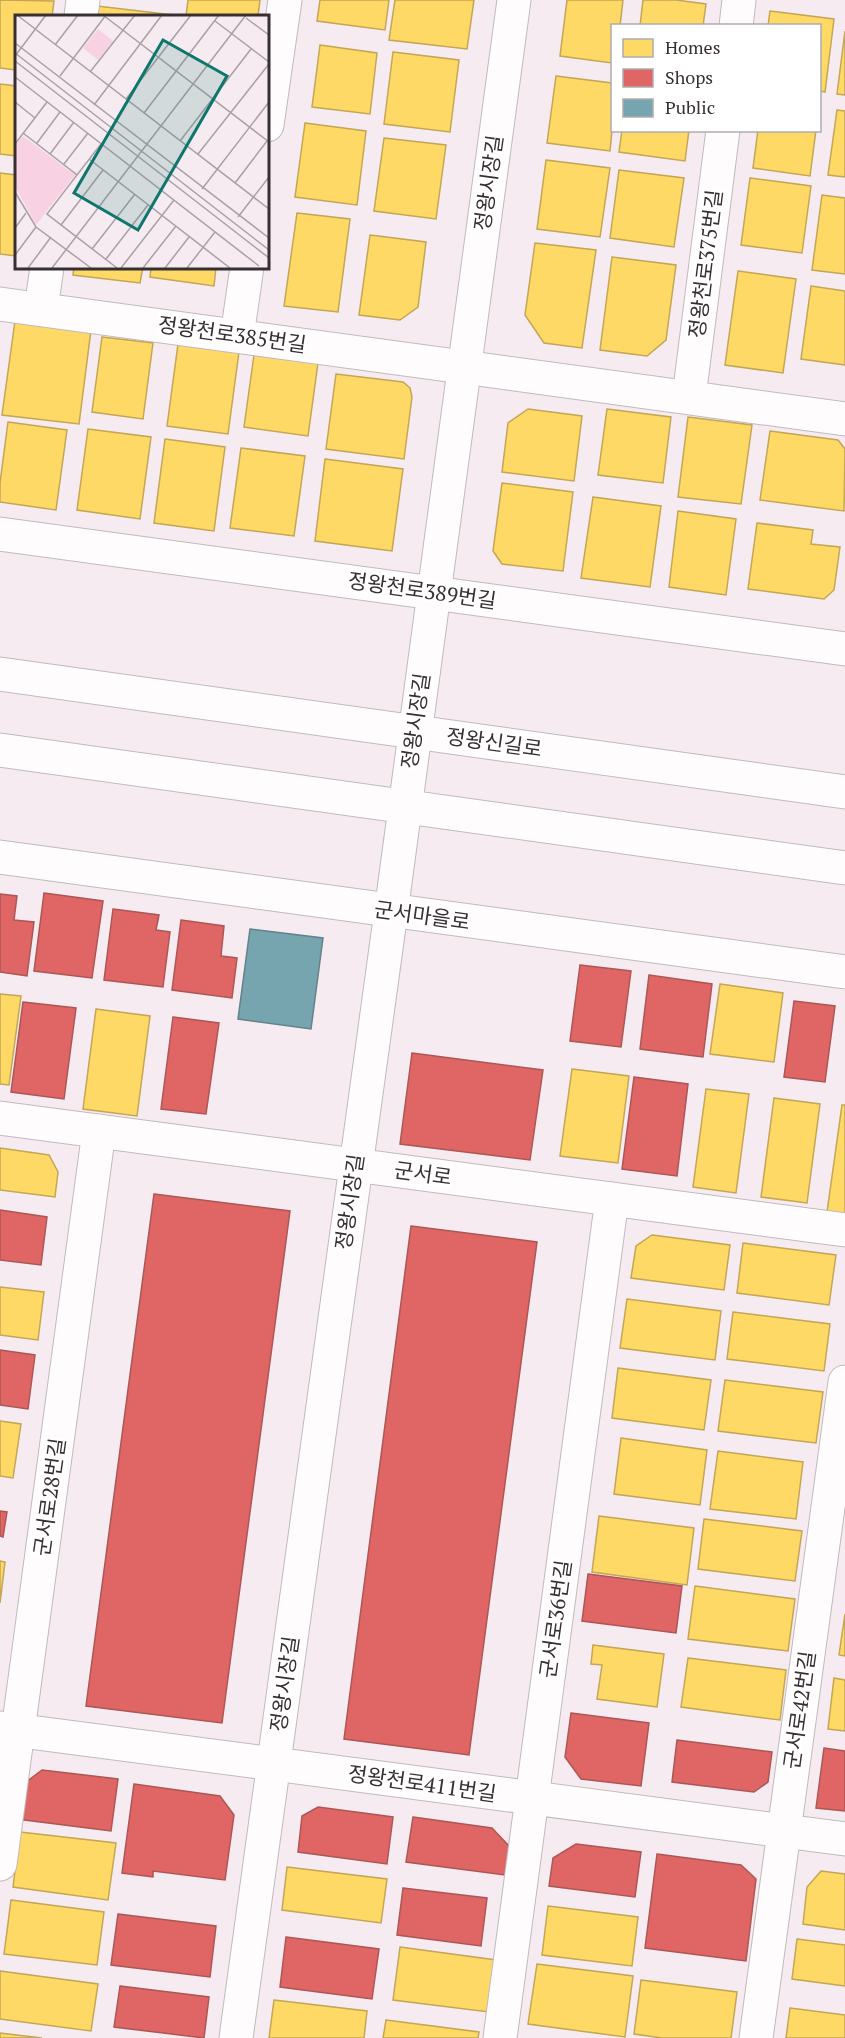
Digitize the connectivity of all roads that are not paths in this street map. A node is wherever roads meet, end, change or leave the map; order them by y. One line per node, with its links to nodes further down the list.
1 (83, 0): 5 (street)
2 (285, 0): 7 (street)
3 (514, 0): 14 (street, 정왕시장길)
4 (739, 0): 6 (street)
5 (81, 15)
6 (736, 24)
7 (268, 118)
8 (723, 132): 15 (street, 정왕천로375번길)
9 (47, 268): 12 (street)
10 (247, 268): 13 (street)
11 (0, 304): 12 (street, 정왕천로385번길)
12 (41, 309): 13 (street, 정왕천로385번길)
13 (237, 336): 14 (street, 정왕천로385번길)
14 (464, 367): 15 (street); 18 (street, 정왕시장길)
15 (689, 397): 16 (street)
16 (845, 419)
17 (0, 534): 18 (street, 정왕천로389번길)
18 (433, 593): 19 (street, 정왕천로389번길); 21 (street, 정왕시장길)
19 (845, 649)
20 (0, 674): 21 (street, 정왕신길로)
21 (414, 732): 23 (street, 정왕신길로); 24 (street, 정왕시장길)
22 (0, 750): 24 (street)
23 (845, 792)
24 (404, 807): 26 (street); 27 (street, 정왕시장길)
25 (0, 857): 27 (street, 군서마을로)
26 (845, 868)
27 (391, 912): 28 (street, 군서마을로); 31 (street, 정왕시장길)
28 (845, 972)
29 (0, 1118): 30 (street, 군서로)
30 (99, 1131): 31 (street, 군서로); 35 (street, 군서로28번길)
31 (355, 1165): 32 (street, 군서로); 36 (street, 정왕시장길)
32 (612, 1199): 33 (street, 군서로); 37 (street, 군서로36번길)
33 (845, 1230)
34 (845, 1382): 38 (street, 군서로42번길)
35 (9, 1729): 36 (street, 정왕천로411번길); 40 (street, 군서로28번길)
36 (274, 1764): 37 (street, 정왕천로411번길); 41 (street, 정왕시장길)
37 (532, 1798): 38 (street, 정왕천로411번길); 42 (street, 군서로36번길)
38 (784, 1831): 39 (street, 정왕천로411번길); 43 (street, 군서로42번길)
39 (845, 1839)
40 (0, 1864)
41 (236, 2038)
42 (500, 2038)
43 (756, 2038)

